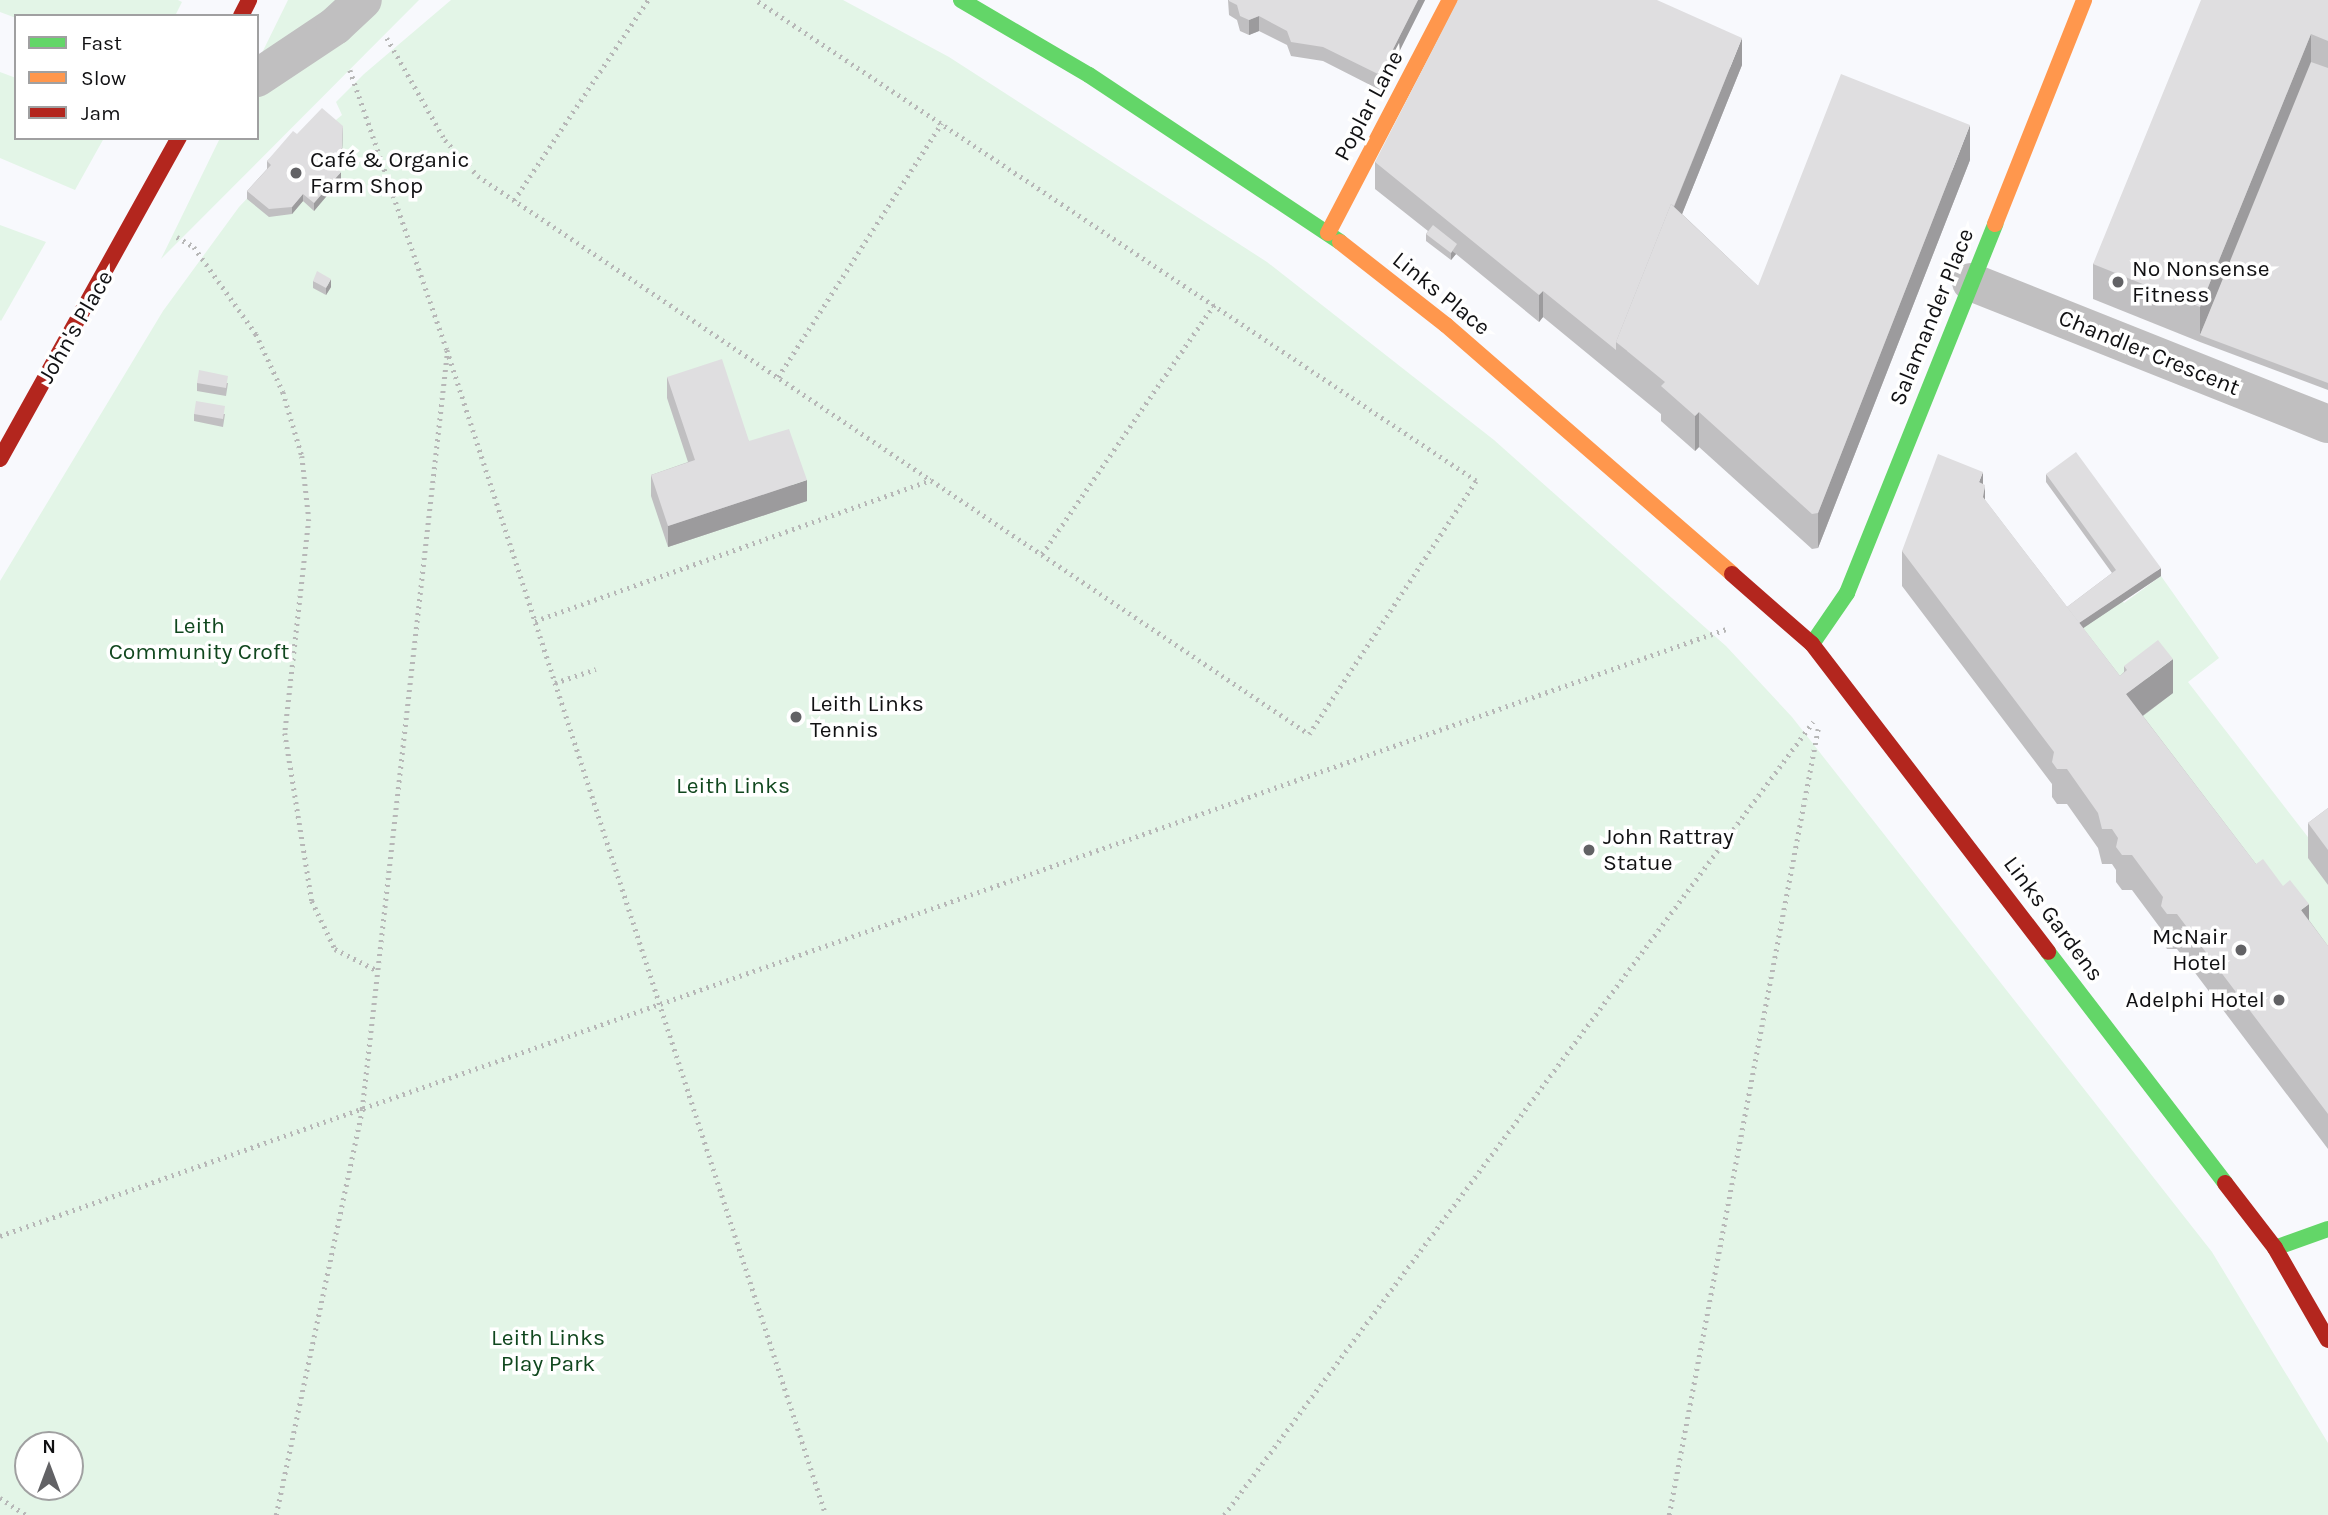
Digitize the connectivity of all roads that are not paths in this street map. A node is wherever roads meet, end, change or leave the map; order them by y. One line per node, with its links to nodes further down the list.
1 (961, 0): 9 (street, Links Place)
2 (1450, 0): 9 (street, Poplar Lane)
3 (2084, 0): 10 (street, Salamander Place)
4 (351, 11): 5 (street)
5 (259, 77)
6 (178, 140): 8 (street, John's Place)
7 (193, 140): 8 (street, John's Place)
8 (150, 194): 12 (street, John's Place)
9 (1328, 233): 13 (street, Links Place)
10 (1971, 282): 11 (street, Chandler Crescent); 13 (street, Salamander Place)
11 (2328, 424)
12 (0, 459)
13 (1812, 644): 14 (street, Links Place)
14 (1846, 684): 16 (street, Links Gardens)
15 (2328, 1229): 16 (street)
16 (2275, 1248): 17 (street, Links Gardens)
17 (2328, 1340)

